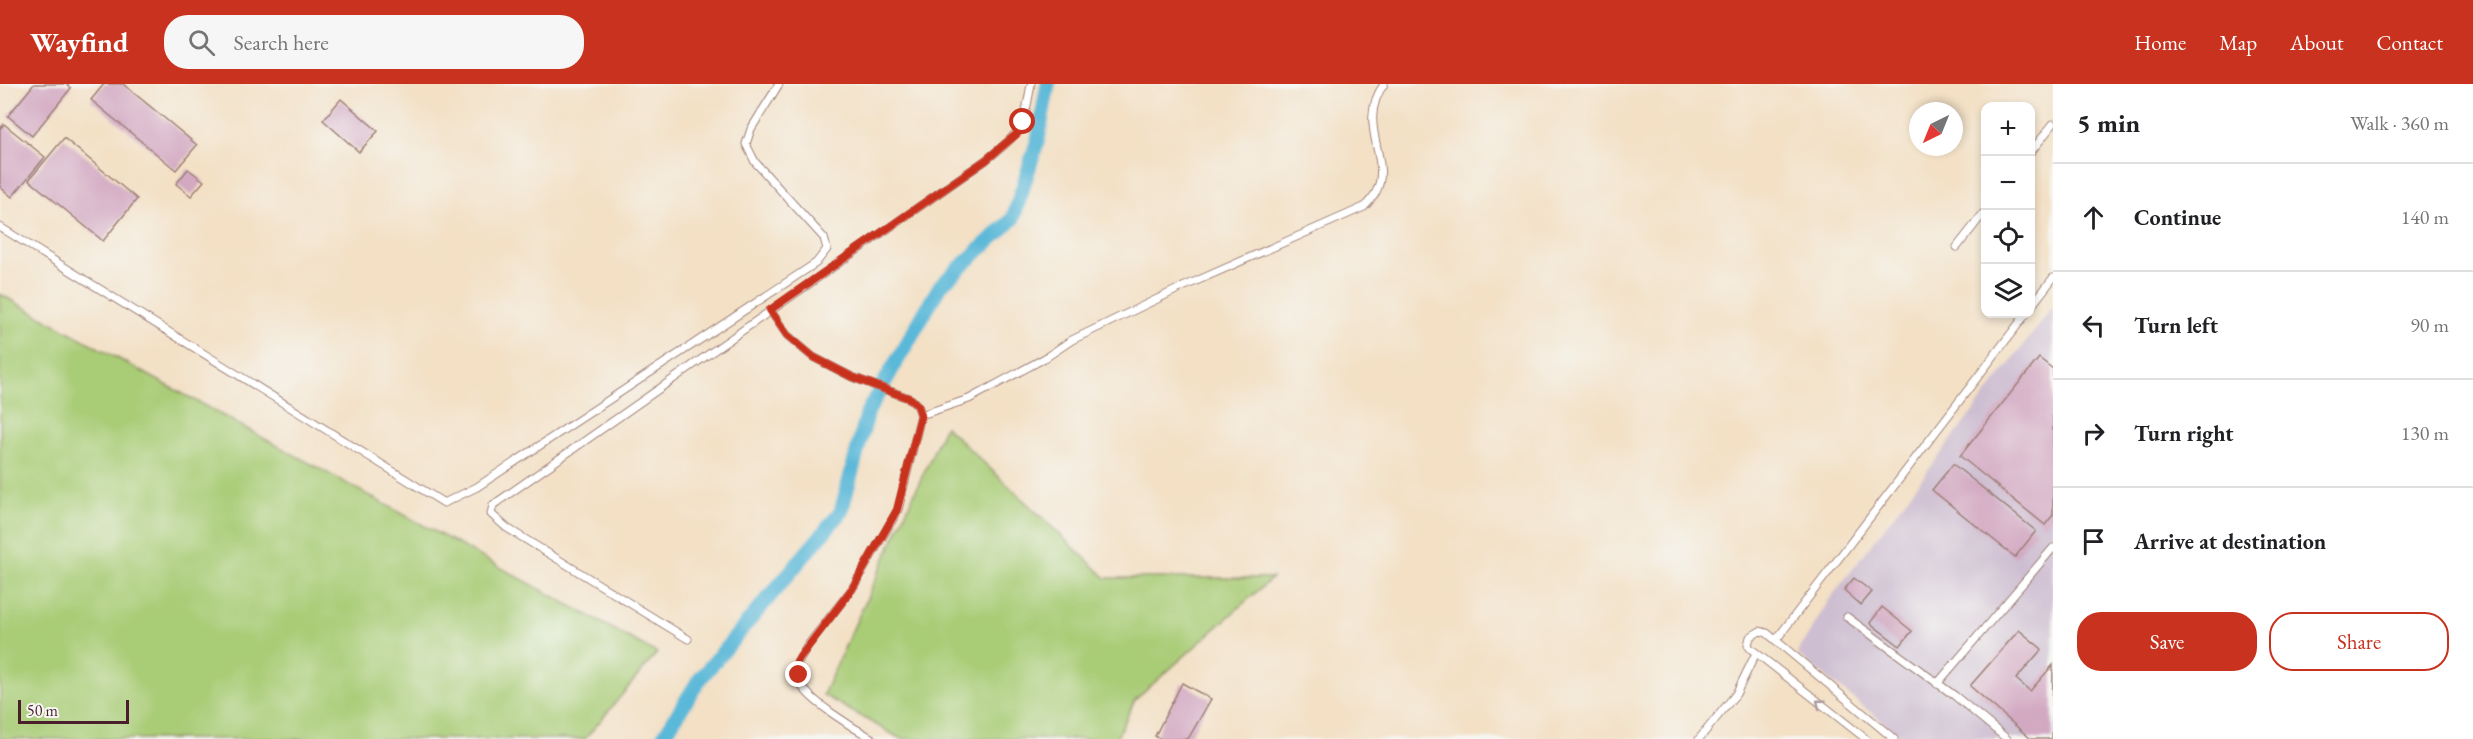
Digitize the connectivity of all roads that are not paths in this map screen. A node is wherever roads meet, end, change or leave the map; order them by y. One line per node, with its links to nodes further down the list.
1 (778, 84): 7 (lane)
2 (1031, 84): 11 (lane)
3 (1384, 84): 13 (lane)
4 (2053, 124): 5 (lane)
5 (2035, 148)
6 (1981, 216): 8 (lane)
7 (0, 227)
8 (1957, 247)
9 (2053, 278): 10 (lane)
10 (2035, 303)
11 (770, 310): 13 (lane); 16 (lane)
12 (2023, 318): 17 (lane)
13 (921, 415): 20 (lane)
14 (2053, 548): 19 (lane)
15 (1847, 617): 19 (lane)
16 (688, 639)
17 (1776, 640): 18 (lane); 23 (lane)
18 (1756, 652): 21 (lane); 22 (lane, one-way to 18)
19 (1937, 684): 24 (lane)
20 (873, 739)
21 (1699, 739)
22 (1866, 739)
23 (1894, 739)
24 (2007, 739)

